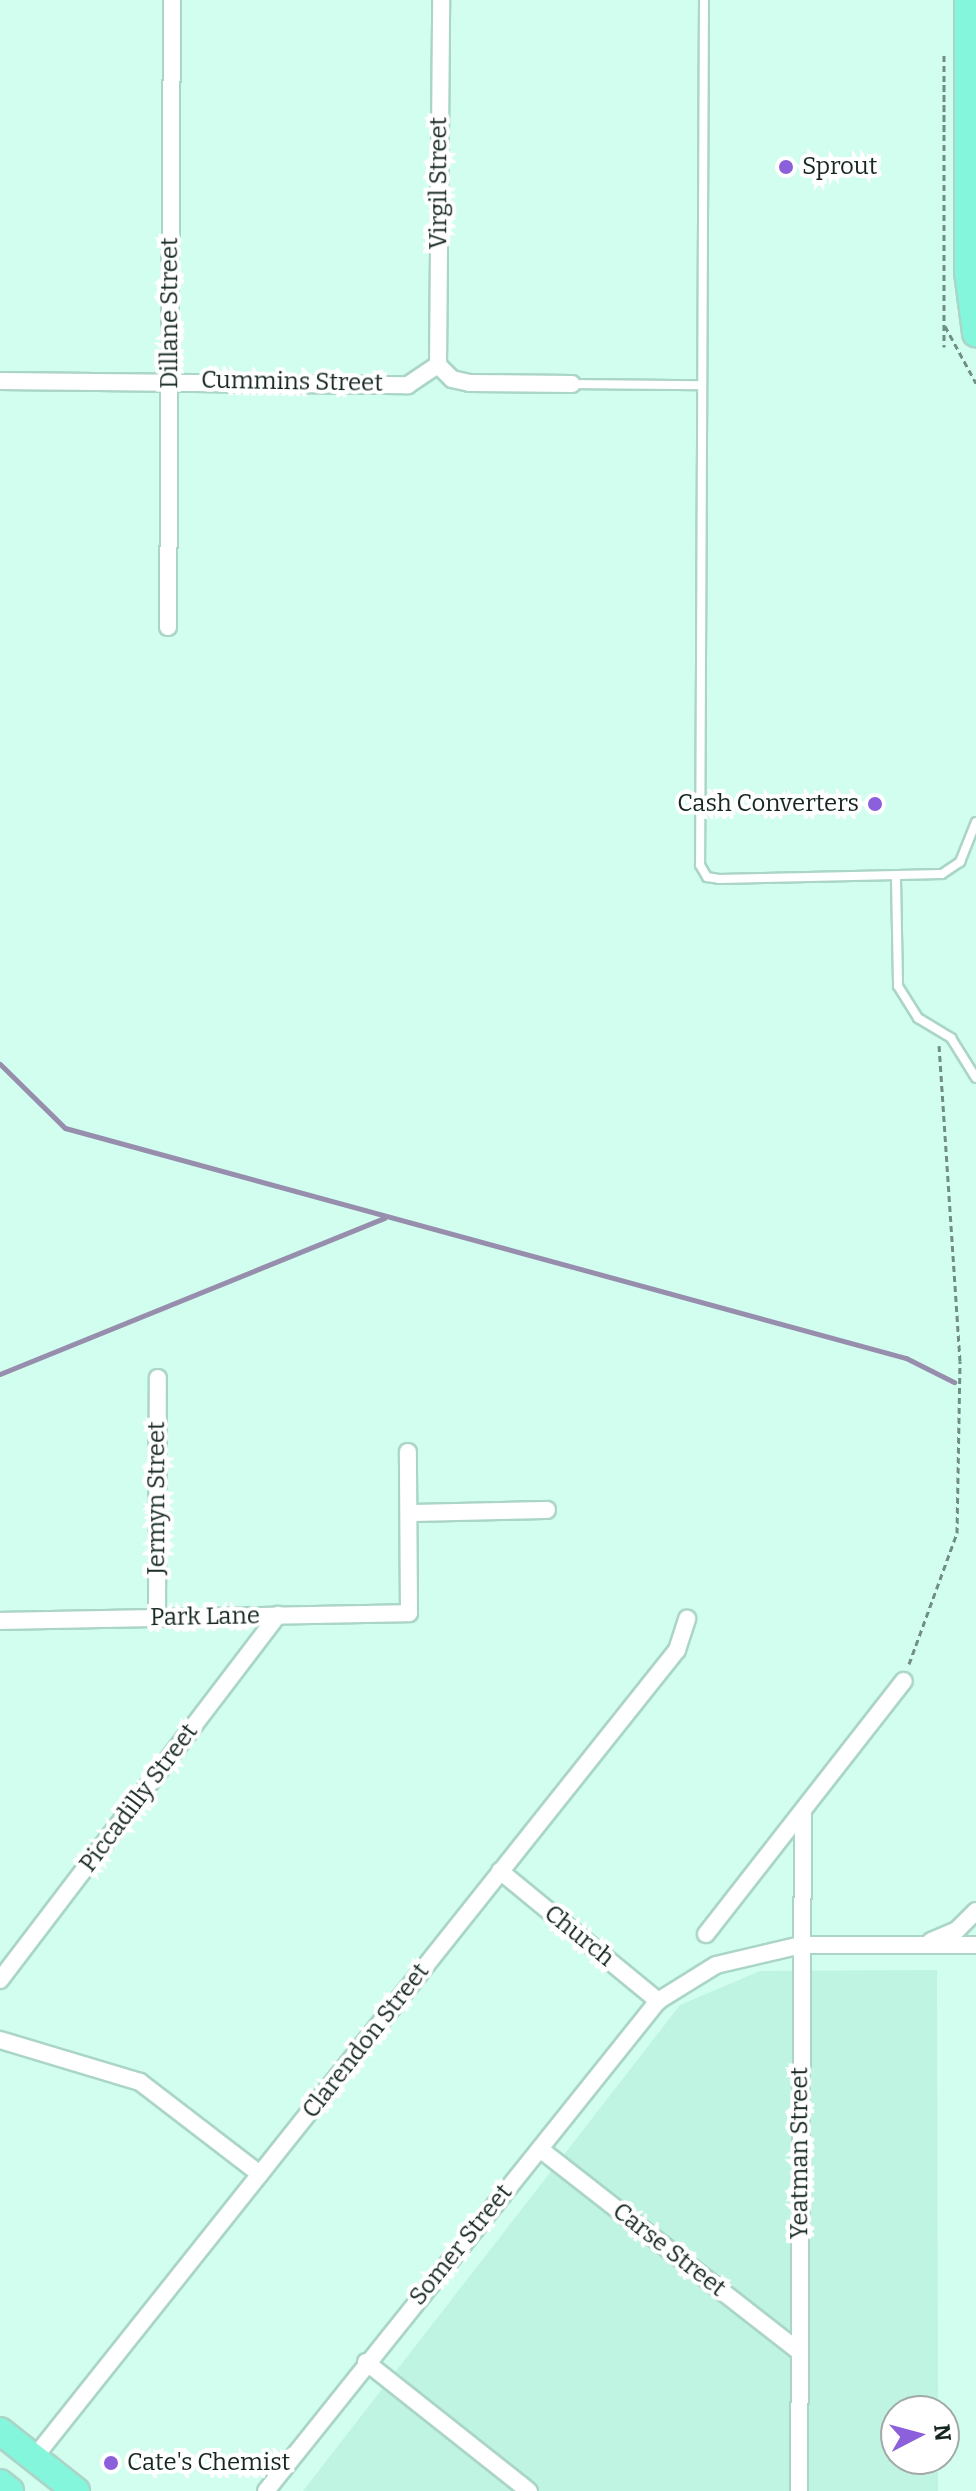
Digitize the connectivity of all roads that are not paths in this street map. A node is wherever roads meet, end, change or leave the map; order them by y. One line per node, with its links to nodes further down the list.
1 (172, 0): 8 (street, Dillane Street)
2 (441, 0): 6 (street, Virgil Street)
3 (704, 0): 10 (lane)
4 (968, 0): 5 (main road)
5 (976, 333)
6 (438, 365): 8 (street, Cummins Street); 9 (street)
7 (0, 381): 8 (street, Cummins Street)
8 (171, 381): 11 (street, Dillane Street)
9 (572, 384): 10 (lane)
10 (699, 385): 13 (lane)
11 (168, 627)
12 (976, 822): 13 (lane)
13 (896, 879): 14 (lane)
14 (976, 1078)
15 (158, 1378): 20 (street, Jermyn Street)
16 (408, 1452): 18 (street)
17 (547, 1510): 18 (street)
18 (410, 1513): 19 (street, Park Lane)
19 (278, 1615): 20 (street, Park Lane); 31 (street, Piccadilly Street)
20 (157, 1618): 22 (street, Park Lane)
21 (687, 1619): 25 (street, Clarendon Street)
22 (0, 1621)
23 (904, 1681): 24 (street)
24 (803, 1815): 27 (street); 28 (street, Yeatman Street)
25 (500, 1871): 32 (street, Church); 35 (street, Clarendon Street)
26 (976, 1911): 29 (street)
27 (706, 1934)
28 (801, 1945): 29 (street, Somer Street); 32 (street, Somer Street); 36 (street, Yeatman Street)
29 (918, 1945): 30 (street, Somer Street)
30 (976, 1945)
31 (0, 1980)
32 (658, 2001): 34 (street, Somer Street)
33 (0, 2040): 35 (street)
34 (540, 2149): 36 (street, Carse Street); 37 (street, Somer Street)
35 (260, 2174): 39 (street, Clarendon Street)
36 (799, 2351): 45 (street, Yeatman Street)
37 (366, 2362): 43 (street, Somer Street); 44 (street)
38 (0, 2431): 39 (main road)
39 (34, 2458): 42 (main road)
40 (0, 2483): 41 (main road)
41 (10, 2491)
42 (76, 2491)
43 (266, 2491)
44 (529, 2491)
45 (799, 2491)

